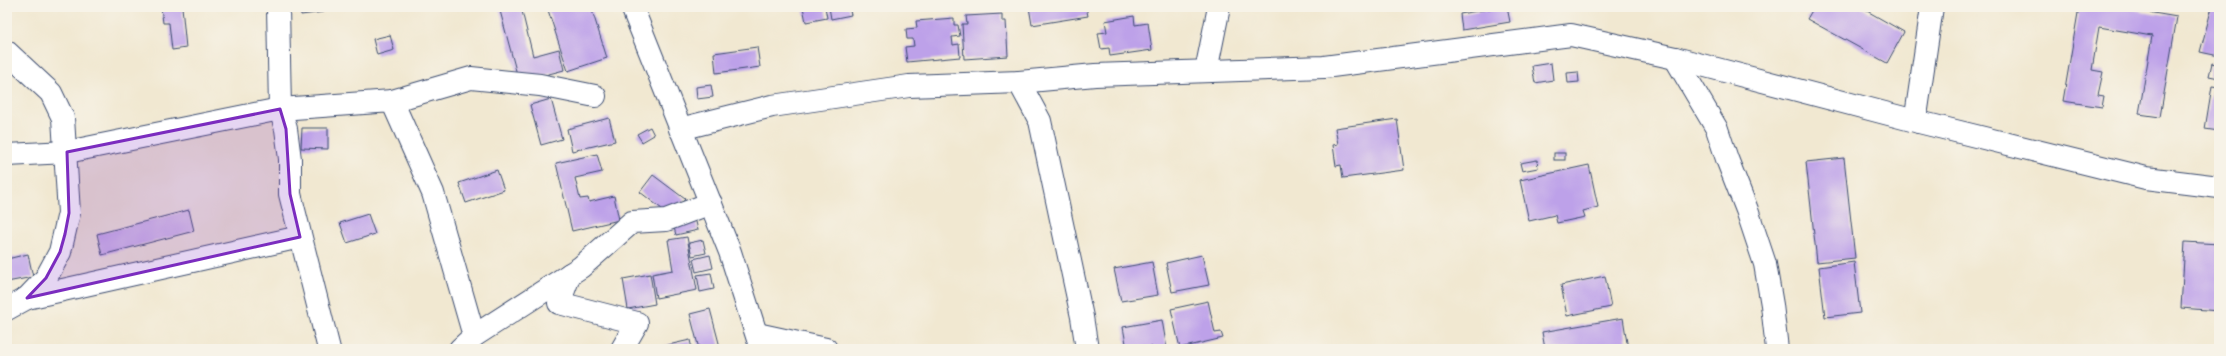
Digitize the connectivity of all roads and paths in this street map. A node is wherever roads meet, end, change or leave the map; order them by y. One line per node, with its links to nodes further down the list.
1 (278, 7): 11 (street)
2 (632, 7): 13 (street)
3 (1219, 7): 7 (street)
4 (1932, 7): 12 (street)
5 (7, 52): 14 (street)
6 (1675, 58): 7 (street); 12 (street); 28 (street)
7 (1206, 71): 8 (street)
8 (1019, 82): 13 (street); 27 (street)
9 (595, 96): 10 (street)
10 (392, 100): 11 (street); 23 (street)
11 (280, 109): 14 (street); 18 (street)
12 (1920, 122): 16 (street)
13 (680, 129): 17 (street)
14 (67, 152): 15 (street); 20 (street)
15 (7, 155)
16 (2219, 187)
17 (711, 203): 19 (street); 22 (street)
18 (300, 237): 20 (street); 24 (street)
19 (570, 274): 23 (street); 25 (street)
20 (27, 298): 21 (street)
21 (7, 309)
22 (759, 341): 26 (street)
23 (467, 342)
24 (329, 349)
25 (622, 349)
26 (826, 349)
27 (1087, 349)
28 (1777, 349)

